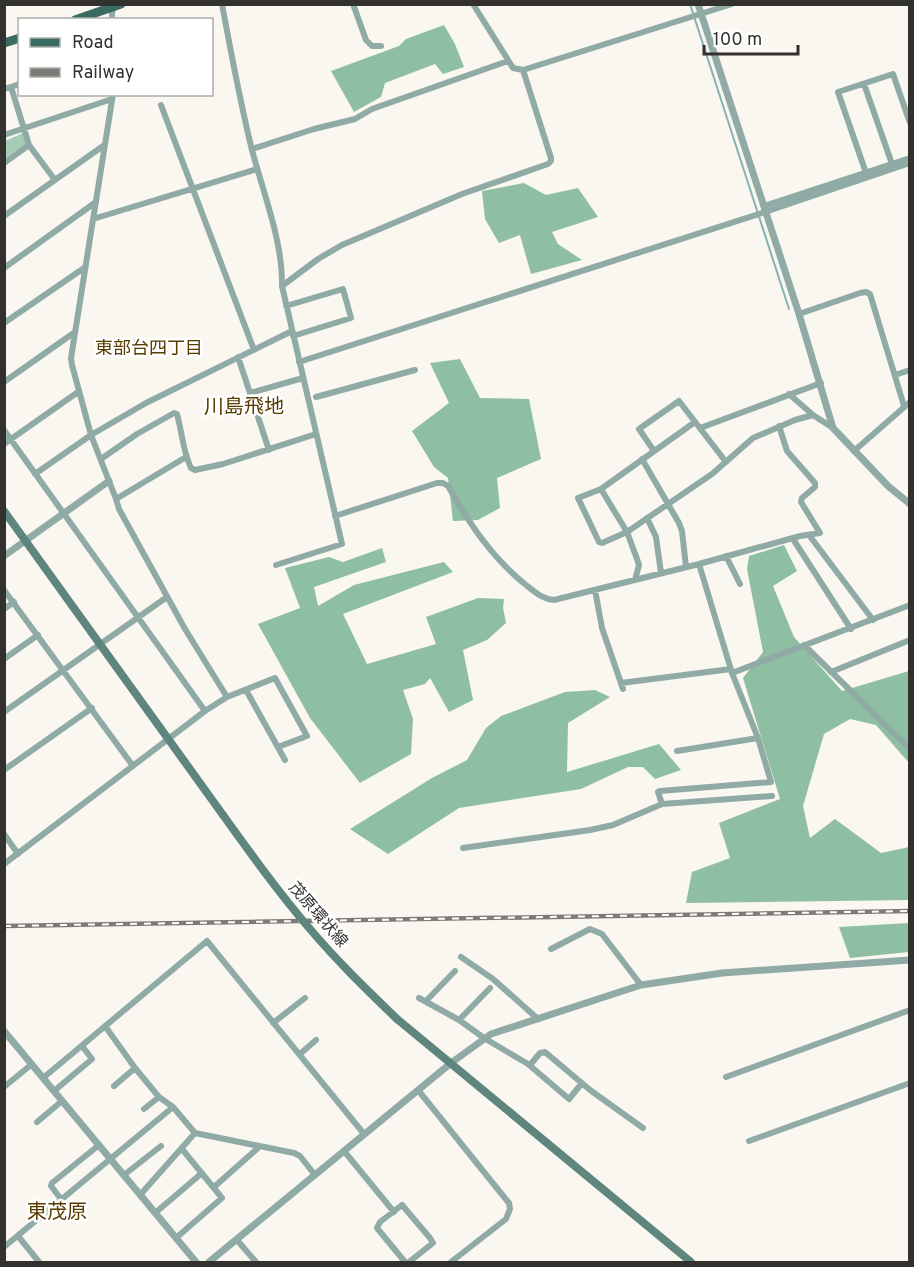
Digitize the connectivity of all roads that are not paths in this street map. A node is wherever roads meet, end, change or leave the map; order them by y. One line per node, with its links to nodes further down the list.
1 (222, 4): 21 (street)
2 (353, 4): 9 (street)
3 (473, 4): 10 (street)
4 (698, 4): 7 (street)
5 (732, 4): 7 (street)
6 (117, 5): 8 (main road)
7 (702, 15): 11 (street); 31 (street)
8 (81, 18)
9 (381, 46)
10 (508, 61): 11 (street); 21 (street)
11 (523, 70): 36 (street)
12 (864, 84): 16 (street); 25 (street); 27 (street)
13 (8, 88): 17 (street)
14 (112, 97): 17 (street); 20 (street)
15 (161, 105): 29 (street)
16 (909, 123)
17 (25, 128): 18 (street); 19 (street)
18 (4, 135)
19 (29, 145): 23 (street); 28 (street)
20 (103, 146): 28 (street); 30 (street)
21 (252, 149): 26 (street)
22 (909, 158): 25 (street)
23 (4, 163)
24 (909, 163): 31 (street)
25 (892, 164): 27 (street)
26 (257, 169): 29 (street); 36 (street)
27 (866, 173): 31 (street)
28 (55, 180): 32 (street)
29 (193, 188): 33 (street); 42 (street)
30 (96, 202): 33 (street); 34 (street)
31 (764, 209): 38 (street); 44 (street)
32 (4, 216)
33 (93, 219): 35 (street)
34 (4, 268)
35 (84, 268): 39 (street); 40 (street)
36 (282, 286): 37 (street)
37 (286, 306): 41 (street); 41 (street)
38 (799, 314): 47 (street); 50 (street)
39 (6, 320)
40 (75, 332): 49 (street); 51 (street)
41 (293, 334): 42 (street); 44 (street)
42 (254, 350): 43 (street)
43 (238, 357): 52 (street); 63 (street)
44 (299, 362): 48 (street)
45 (415, 370): 54 (street)
46 (909, 370): 47 (street)
47 (895, 375): 55 (street)
48 (303, 378): 52 (street); 62 (street)
49 (4, 382)
50 (821, 383): 53 (street); 60 (street)
51 (78, 392): 63 (street); 64 (street)
52 (250, 393): 65 (street)
53 (789, 394): 56 (street); 59 (street)
54 (316, 397)
55 (907, 404): 67 (street)
56 (813, 415): 58 (street); 60 (street)
57 (695, 422): 59 (street); 66 (street); 66 (street)
58 (780, 426): 71 (street); 83 (street)
59 (700, 428): 71 (street)
60 (833, 428): 67 (street)
61 (4, 430): 64 (street)
62 (316, 434): 65 (street); 80 (street)
63 (92, 435): 69 (street); 72 (street)
64 (8, 442): 72 (street)
65 (269, 450): 68 (street)
66 (654, 451): 70 (street)
67 (854, 451): 77 (street)
68 (186, 457): 69 (street); 75 (street)
69 (100, 459): 73 (street)
70 (642, 459): 74 (street); 76 (street)
71 (726, 462): 76 (street)
72 (35, 474): 79 (street)
73 (109, 481): 75 (street); 79 (street)
74 (602, 489): 82 (street); 82 (street)
75 (116, 499): 96 (street)
76 (668, 504): 81 (street); 90 (street)
77 (909, 504)
78 (4, 511): 85 (main road, 茂原環状線)
79 (64, 514): 85 (street); 100 (street)
80 (335, 516): 89 (street); 95 (street)
81 (647, 518): 82 (street); 91 (street)
82 (627, 532): 92 (street)
83 (809, 535): 84 (street); 101 (street)
84 (793, 539): 87 (street); 102 (street)
85 (26, 541): 86 (street); 105 (main road, 茂原環状線)
86 (4, 556)
87 (726, 556): 88 (street); 93 (street)
88 (699, 564): 90 (street); 109 (street)
89 (276, 565)
90 (686, 567): 91 (street)
91 (661, 573): 92 (street)
92 (635, 580): 95 (street)
93 (740, 584)
94 (4, 590): 97 (street)
95 (596, 590): 109 (street)
96 (167, 597): 100 (street); 112 (street)
97 (14, 602): 99 (street); 103 (street)
98 (909, 605): 101 (street)
99 (4, 609)
100 (138, 617): 105 (street); 114 (street)
101 (873, 620): 102 (street)
102 (851, 629): 106 (street)
103 (38, 635): 107 (street); 108 (street)
104 (909, 640): 110 (street)
105 (100, 644): 108 (street); 117 (main road, 茂原環状線)
106 (804, 645): 109 (street); 110 (street)
107 (4, 659)
108 (64, 670): 113 (street); 115 (street)
109 (732, 671): 116 (street)
110 (831, 672): 119 (street)
111 (246, 690): 112 (street); 118 (street); 118 (street)
112 (227, 697): 114 (street)
113 (92, 708): 122 (street); 123 (street)
114 (206, 711): 117 (street)
115 (4, 712)
116 (758, 738): 120 (street); 125 (street)
117 (169, 739): 122 (street); 147 (main road, 茂原環状線, bridge)
118 (278, 747): 121 (street)
119 (909, 748)
120 (677, 751)
121 (285, 759)
122 (133, 766): 128 (street)
123 (4, 770)
124 (772, 796): 125 (street)
125 (662, 804): 127 (street)
126 (4, 834): 128 (street)
127 (463, 848)
128 (18, 854): 129 (street)
129 (4, 864)
130 (551, 949): 134 (street)
131 (461, 957): 138 (street)
132 (909, 960): 134 (street)
133 (455, 970): 139 (street)
134 (641, 985): 138 (street)
135 (490, 988): 139 (street)
136 (305, 998): 140 (street)
137 (909, 1010): 151 (street)
138 (538, 1019): 143 (street)
139 (459, 1020): 143 (street)
140 (273, 1023): 141 (street); 146 (street)
141 (105, 1026): 145 (street); 150 (street)
142 (4, 1031): 148 (street)
143 (484, 1038): 147 (street); 149 (street)
144 (316, 1040): 146 (street)
145 (82, 1046): 152 (street); 158 (street)
146 (300, 1054): 166 (street)
147 (451, 1063): 157 (street); 193 (main road, 茂原環状線)
148 (32, 1064): 152 (street); 156 (street)
149 (530, 1065): 153 (street); 153 (street)
150 (135, 1068): 155 (street); 159 (street)
151 (726, 1077)
152 (43, 1078): 158 (street)
153 (582, 1083): 164 (street)
154 (909, 1083): 167 (street)
155 (114, 1086)
156 (4, 1087)
157 (418, 1090): 166 (street); 192 (street)
158 (54, 1091): 160 (street)
159 (159, 1097): 161 (street); 162 (street)
160 (62, 1101): 163 (street); 168 (street)
161 (173, 1107): 165 (street); 173 (street)
162 (144, 1109)
163 (37, 1122)
164 (643, 1128)
165 (195, 1133): 170 (street); 171 (street)
166 (364, 1134): 172 (street)
167 (749, 1141)
168 (99, 1145): 173 (street); 179 (street)
169 (161, 1146): 175 (street)
170 (259, 1147): 176 (street); 177 (street)
171 (182, 1149): 174 (street); 178 (street)
172 (344, 1151): 176 (street); 180 (street)
173 (111, 1159): 175 (street); 179 (street)
174 (202, 1173): 177 (street); 181 (street)
175 (124, 1175): 178 (street)
176 (315, 1175): 184 (street)
177 (214, 1187): 183 (street)
178 (140, 1195): 181 (street)
179 (61, 1199): 182 (street)
180 (394, 1212): 190 (street); 191 (street)
181 (155, 1213): 183 (street)
182 (18, 1236): 185 (street); 186 (street)
183 (176, 1238): 187 (street)
184 (237, 1240): 188 (street); 189 (street)
185 (4, 1247)
186 (39, 1263)
187 (196, 1263)
188 (209, 1263)
189 (256, 1263)
190 (405, 1263)
191 (409, 1263)
192 (452, 1263)
193 (691, 1263)

